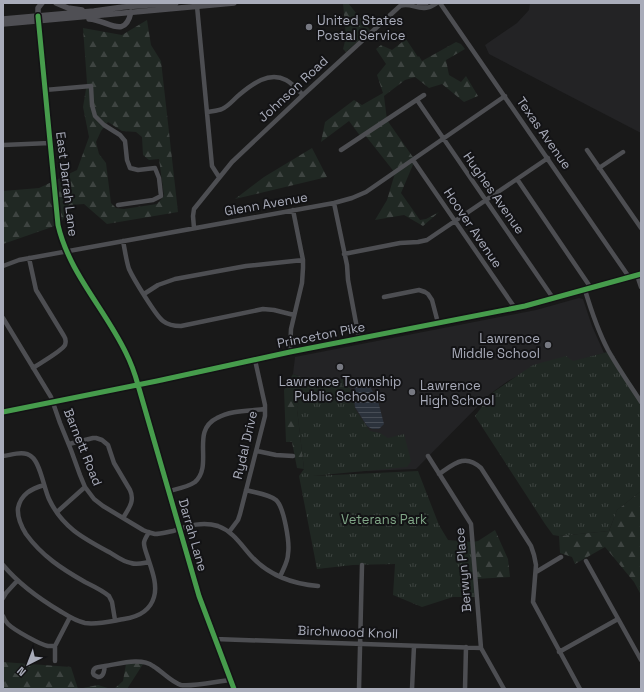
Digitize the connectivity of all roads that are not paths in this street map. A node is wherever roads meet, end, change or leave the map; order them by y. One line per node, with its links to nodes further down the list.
1 (42, 3): 13 (main road)
2 (56, 3): 10 (main road)
3 (176, 3): 9 (main road)
4 (234, 3): 8 (main road)
5 (419, 3): 6 (main road)
6 (426, 3)
7 (438, 3): 16 (street, Johnson Road); 18 (street, Texas Avenue)
8 (197, 6): 9 (main road); 20 (street)
9 (128, 9): 10 (main road); 12 (main road); 12 (main road)
10 (94, 11): 13 (main road)
11 (3, 18): 13 (main road)
12 (73, 18): 13 (main road)
13 (38, 19): 14 (main road); 15 (street, East Darrah Lane)
14 (3, 24)
15 (45, 90): 22 (street, East Darrah Lane); 34 (street)
16 (303, 95): 20 (street); 30 (street, Johnson Road)
17 (424, 95): 19 (street)
18 (505, 96): 21 (street, Glenn Avenue); 27 (street, Texas Avenue)
19 (417, 100): 21 (street, Hughes Avenue); 24 (street)
20 (207, 112): 30 (street)
21 (443, 139): 28 (street, Glenn Avenue); 32 (street, Hughes Avenue)
22 (50, 143): 23 (street); 40 (street, East Darrah Lane)
23 (3, 145)
24 (341, 150)
25 (587, 150): 29 (street)
26 (623, 152): 29 (street)
27 (548, 158): 31 (street); 46 (street, Texas Avenue)
28 (413, 160): 33 (street, Glenn Avenue); 36 (street, Hoover Avenue)
29 (599, 168): 38 (street)
30 (219, 177): 37 (street, Johnson Road)
31 (517, 179): 32 (street); 48 (street)
32 (486, 200): 36 (street); 51 (street, Hughes Avenue)
33 (334, 203): 35 (street, Glenn Avenue); 41 (street)
34 (118, 205)
35 (293, 210): 37 (street, Glenn Avenue); 43 (street)
36 (455, 222): 41 (street); 52 (street, Hoover Avenue)
37 (194, 228): 39 (street, Glenn Avenue)
38 (641, 228)
39 (123, 241): 40 (street, Glenn Avenue); 49 (street)
40 (66, 252): 42 (street, Glenn Avenue); 60 (street, East Darrah Lane)
41 (344, 254): 56 (street)
42 (29, 258): 44 (street, Glenn Avenue); 59 (street)
43 (303, 260): 49 (street); 53 (street)
44 (3, 266)
45 (639, 274): 46 (main road, Princeton Pike); 47 (street)
46 (629, 277): 48 (main road, Princeton Pike)
47 (641, 287)
48 (588, 289): 51 (main road, Princeton Pike); 62 (street)
49 (144, 294): 53 (street)
50 (384, 297): 55 (street)
51 (553, 298): 52 (main road, Princeton Pike)
52 (515, 308): 55 (main road, Princeton Pike)
53 (294, 315): 57 (street)
54 (3, 318): 59 (street, Barnett Road)
55 (438, 323): 56 (main road, Princeton Pike)
56 (359, 339): 57 (main road, Princeton Pike)
57 (290, 352): 58 (main road, Princeton Pike)
58 (255, 360): 60 (main road, Princeton Pike); 63 (street, Rydal Drive)
59 (33, 368): 61 (street, Barnett Road)
60 (138, 385): 61 (main road, Princeton Pike); 74 (street, Darrah Lane)
61 (53, 402): 64 (main road, Princeton Pike); 65 (street, Barnett Road)
62 (641, 402)
63 (265, 409): 66 (street, Rydal Drive); 74 (street)
64 (3, 412)
65 (69, 444): 72 (street, Barnett Road); 76 (street)
66 (257, 451): 68 (street); 73 (street, Rydal Drive)
67 (3, 456): 71 (street)
68 (293, 456)
69 (429, 458): 70 (street, Berwyn Place)
70 (439, 474): 85 (street); 99 (street, Berwyn Place)
71 (44, 485): 75 (street); 93 (street)
72 (85, 487): 75 (street); 76 (street, Barnett Road)
73 (246, 490): 79 (street, Rydal Drive); 86 (street)
74 (169, 491): 77 (street, Darrah Lane)
75 (57, 512): 82 (street)
76 (123, 518): 78 (street, Barnett Road)
77 (179, 528): 78 (street); 79 (street); 94 (street, Darrah Lane)
78 (149, 532): 82 (street)
79 (230, 532): 86 (street)
80 (561, 557): 85 (street)
81 (586, 561): 92 (street)
82 (149, 562): 93 (street)
83 (3, 565): 87 (street)
84 (362, 565): 95 (street)
85 (536, 572): 100 (street)
86 (280, 577): 88 (street)
87 (17, 581): 89 (street); 91 (street)
88 (318, 586)
89 (3, 598)
90 (3, 616): 96 (street)
91 (70, 617): 93 (street); 96 (street)
92 (618, 619): 100 (street); 101 (street)
93 (115, 620)
94 (215, 639): 95 (street, Birchwood Knoll); 104 (street, Darrah Lane)
95 (361, 644): 97 (street, Birchwood Knoll); 106 (street)
96 (55, 646): 102 (street)
97 (414, 646): 98 (street, Birchwood Knoll); 107 (street)
98 (466, 647): 99 (street, Birchwood Knoll); 108 (street)
99 (481, 648): 109 (street, Berwyn Place)
100 (560, 652): 110 (street)
101 (641, 660)
102 (54, 661)
103 (105, 666): 104 (street)
104 (230, 680): 105 (street, Darrah Lane)
105 (234, 689)
106 (359, 689)
107 (412, 689)
108 (464, 689)
109 (504, 689)
110 (580, 689)

